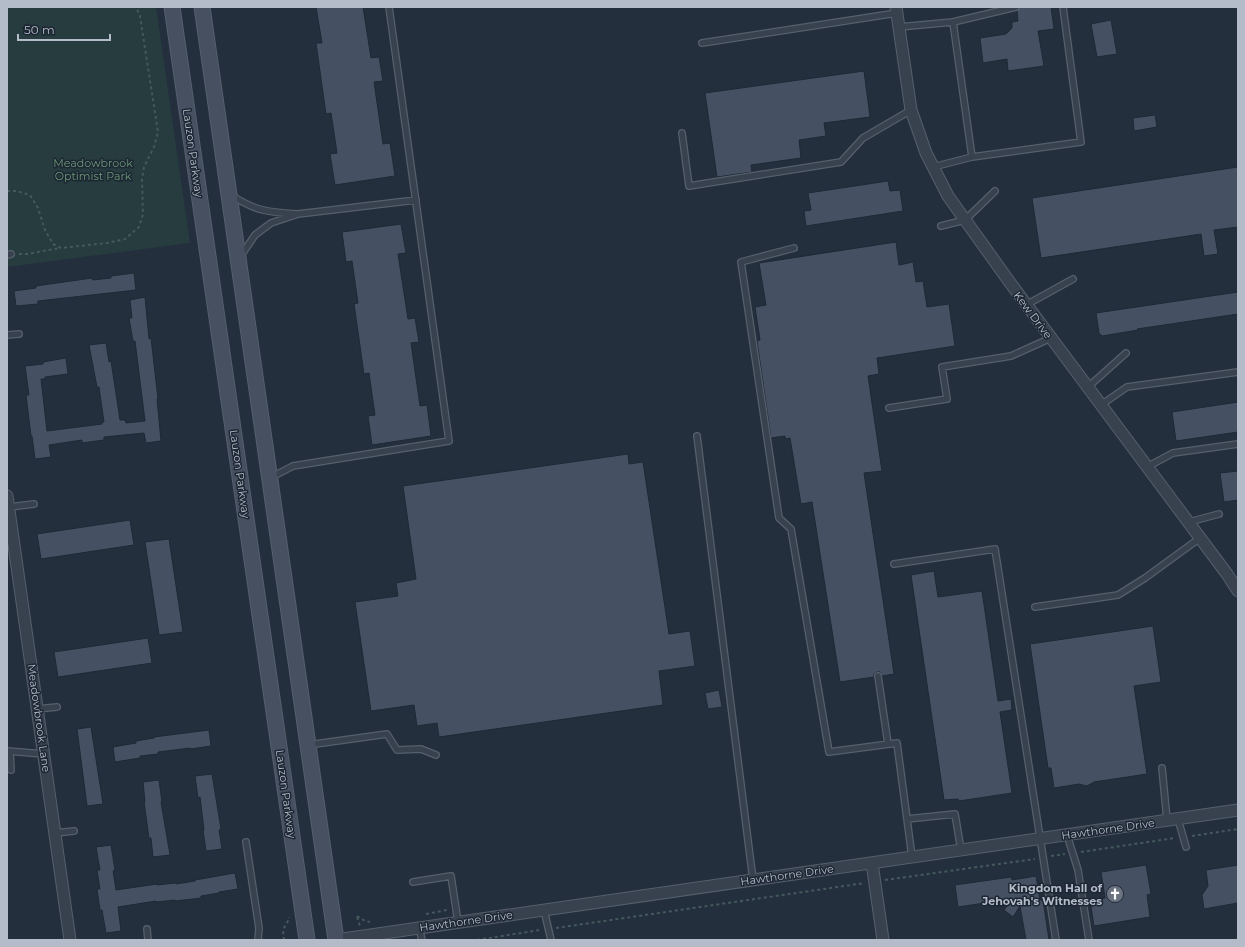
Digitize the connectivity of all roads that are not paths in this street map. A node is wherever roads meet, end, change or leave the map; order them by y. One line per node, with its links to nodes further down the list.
1 (172, 7): 76 (main road, Lauzon Parkway)
2 (202, 7): 15 (main road)
3 (389, 7): 16 (lane)
4 (1016, 7): 7 (lane)
5 (1063, 7): 12 (lane)
6 (896, 10): 8 (street, Kew Drive); 9 (lane)
7 (953, 22): 8 (lane); 12 (lane)
8 (899, 27): 10 (street, Kew Drive)
9 (702, 43)
10 (911, 110): 11 (lane); 13 (street, Kew Drive)
11 (682, 133)
12 (972, 157): 13 (lane)
13 (933, 167): 18 (street, Kew Drive)
14 (995, 191): 18 (lane)
15 (228, 193): 17 (lane); 21 (main road)
16 (416, 200): 17 (lane); 35 (lane)
17 (298, 214): 21 (lane)
18 (965, 220): 19 (lane); 23 (street, Kew Drive)
19 (941, 226)
20 (794, 248): 48 (lane)
21 (238, 260): 35 (main road)
22 (1073, 279): 23 (lane)
23 (1026, 305): 26 (street, Kew Drive)
24 (19, 334): 25 (lane)
25 (7, 335)
26 (1051, 338): 29 (street, Kew Drive); 31 (lane)
27 (1126, 353): 29 (lane)
28 (1238, 372): 30 (lane)
29 (1088, 387): 30 (street, Kew Drive)
30 (1101, 405): 34 (street, Kew Drive)
31 (890, 408)
32 (697, 436): 67 (lane)
33 (1238, 444): 34 (lane)
34 (1147, 467): 40 (street, Kew Drive)
35 (270, 478): 49 (main road)
36 (7, 496): 38 (street, Meadowbrook Lane)
37 (34, 504): 38 (lane)
38 (9, 507): 47 (street, Meadowbrook Lane)
39 (1219, 514): 40 (lane)
40 (1189, 522): 41 (street, Kew Drive)
41 (1200, 538): 43 (street, Kew Drive); 44 (lane)
42 (894, 564): 61 (lane)
43 (1238, 591)
44 (1035, 607)
45 (878, 676): 48 (lane)
46 (57, 707): 47 (lane)
47 (37, 709): 51 (street, Meadowbrook Lane)
48 (888, 744): 56 (lane)
49 (308, 745): 52 (lane); 77 (main road)
50 (9, 752): 51 (lane); 54 (lane)
51 (44, 754): 59 (street, Meadowbrook Lane)
52 (436, 755)
53 (1162, 768): 57 (lane)
54 (11, 770)
55 (1238, 810): 57 (street, Hawthorne Drive)
56 (907, 819): 64 (lane); 65 (lane)
57 (1172, 820): 60 (street, Hawthorne Drive); 63 (lane)
58 (74, 830): 59 (lane)
59 (55, 833): 73 (street, Meadowbrook Lane)
60 (1067, 835): 61 (street, Hawthorne Drive); 82 (lane)
61 (1040, 839): 64 (street, Hawthorne Drive); 81 (lane)
62 (246, 842): 75 (lane)
63 (1186, 847)
64 (961, 850): 65 (street, Hawthorne Drive)
65 (912, 857): 66 (street, Hawthorne Drive)
66 (872, 863): 67 (street, Hawthorne Drive); 80 (street)
67 (753, 880): 69 (street, Hawthorne Drive)
68 (414, 882): 70 (lane)
69 (544, 910): 70 (street, Hawthorne Drive); 79 (lane)
70 (458, 922): 71 (street, Hawthorne Drive)
71 (419, 928): 77 (street, Hawthorne Drive); 78 (lane)
72 (147, 929): 74 (lane)
73 (70, 940)
74 (148, 940)
75 (258, 940)
76 (307, 940)
77 (336, 940)
78 (422, 940)
79 (551, 940)
80 (883, 940)
81 (1056, 940)
82 (1089, 940)

